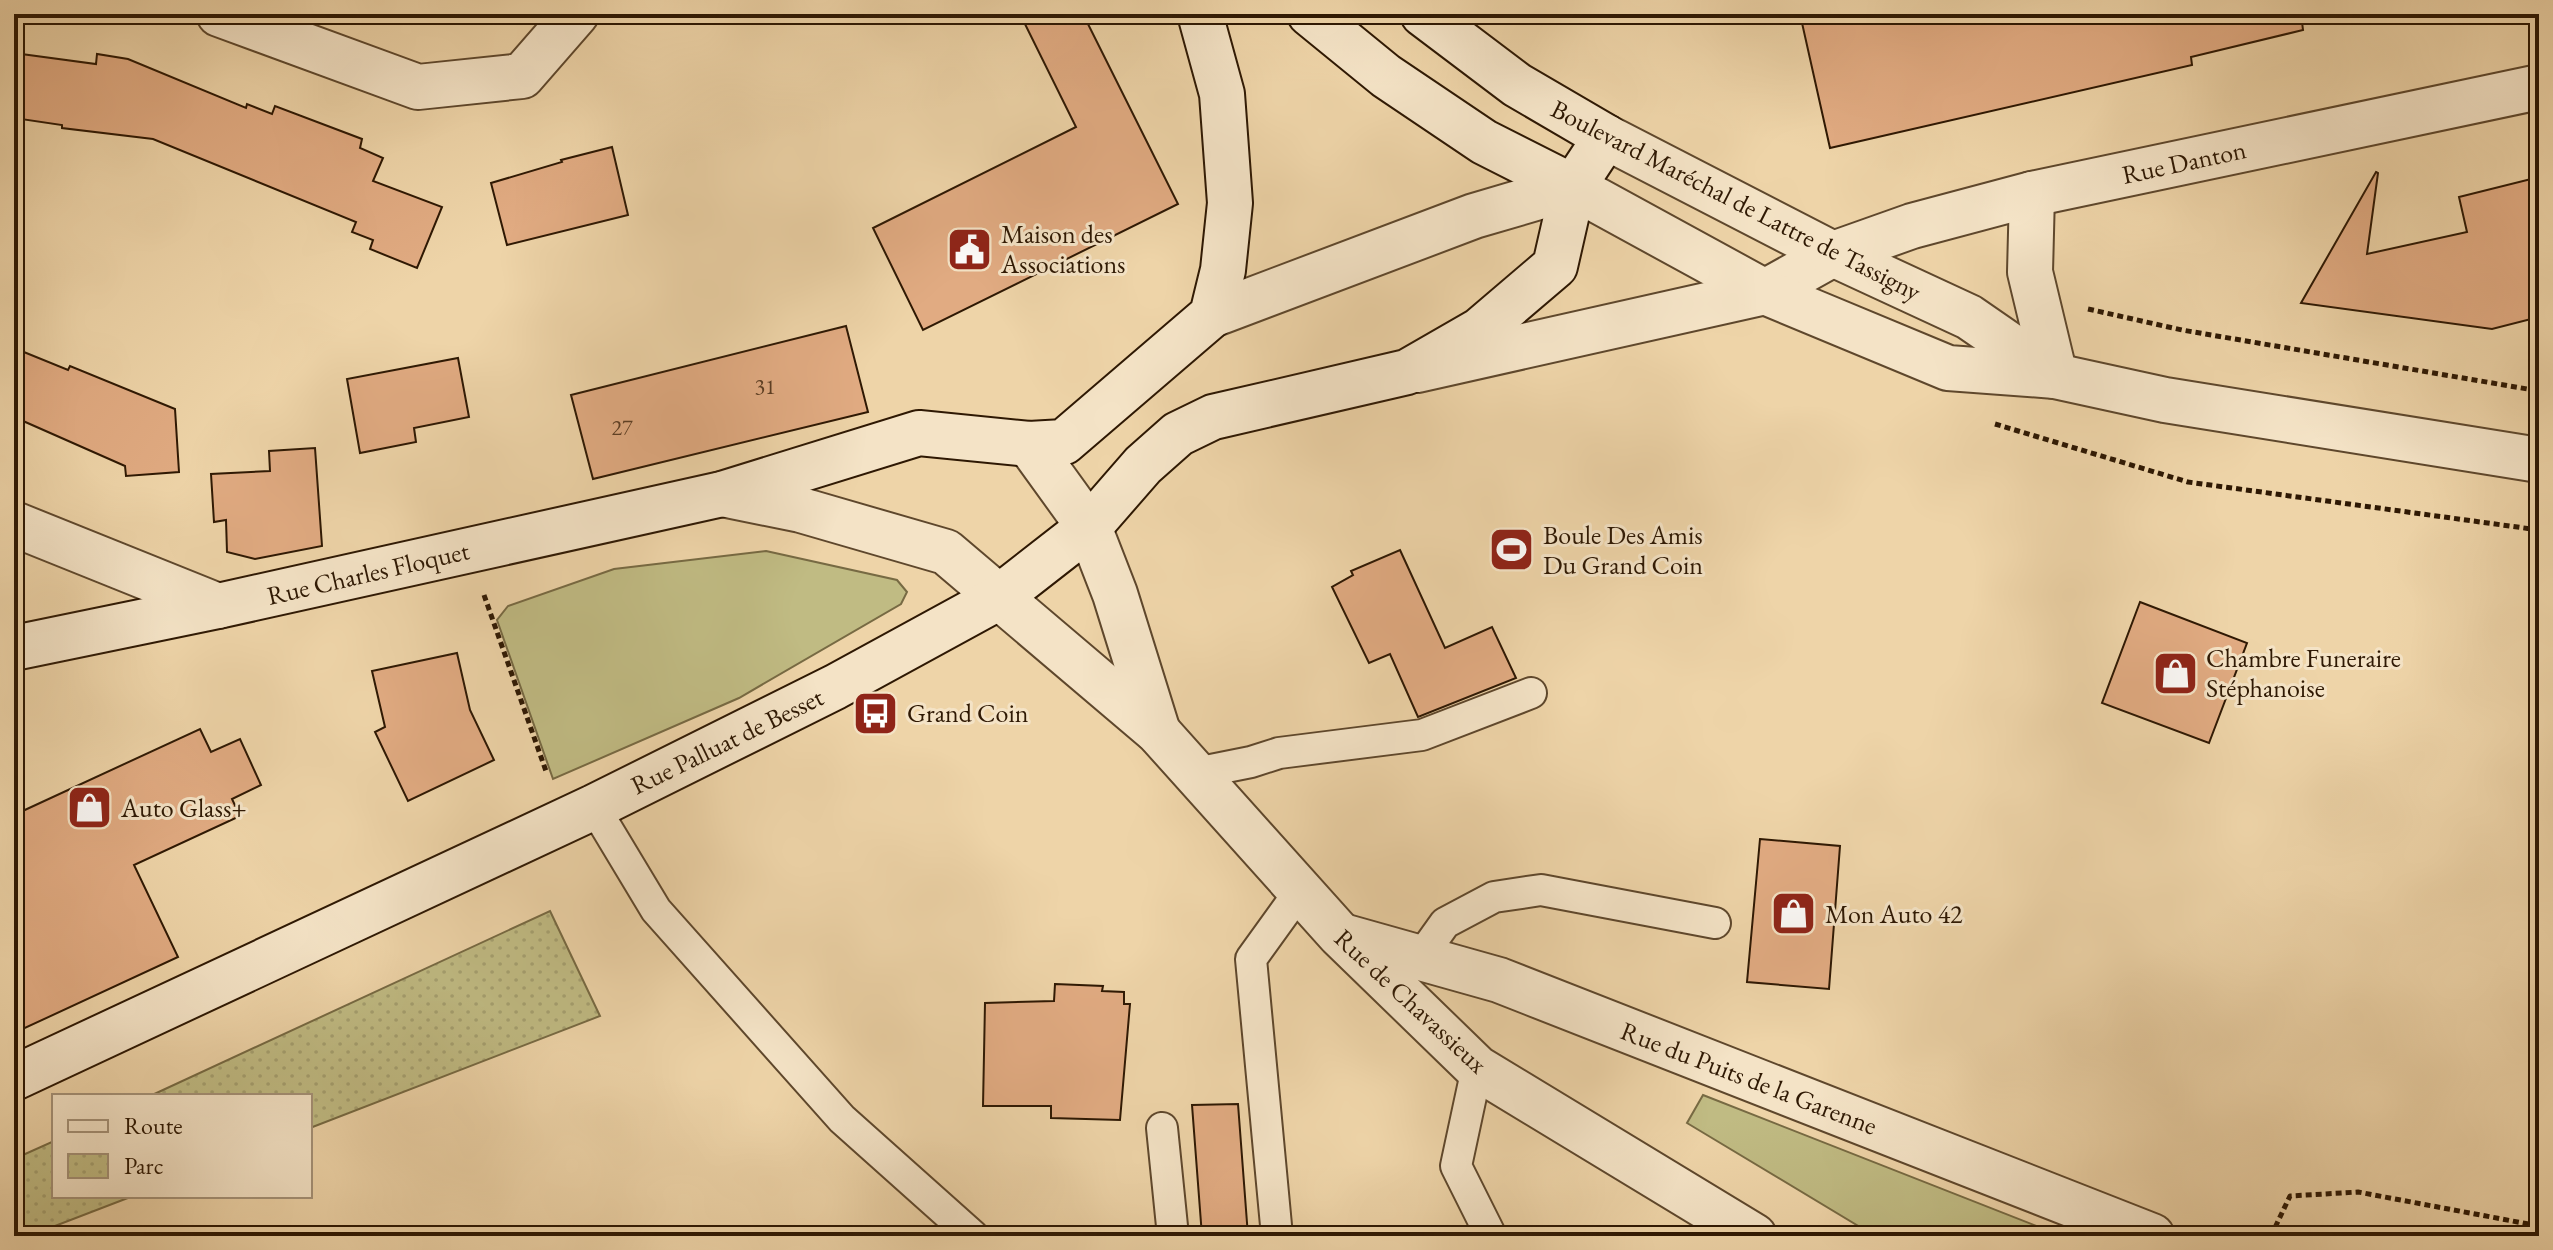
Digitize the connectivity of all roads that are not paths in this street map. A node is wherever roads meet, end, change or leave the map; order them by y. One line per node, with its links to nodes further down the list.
1 (219, 14): 2 (street)
2 (576, 14)
3 (1200, 14): 12 (street)
4 (1310, 14): 8 (street, Boulevard Maréchal de Lattre de Tassigny)
5 (1423, 14): 7 (street, Boulevard Maréchal de Lattre de Tassigny)
6 (2539, 87): 9 (street, Rue Danton)
7 (1606, 137): 8 (street); 10 (street, Boulevard Maréchal de Lattre de Tassigny)
8 (1573, 187): 11 (street, Boulevard Maréchal de Lattre de Tassigny); 12 (street, Rue Charles Floquet); 13 (street)
9 (2032, 194): 10 (street, Rue Danton); 14 (street)
10 (1833, 254): 11 (street, Rue Danton); 14 (street, Boulevard Maréchal de Lattre de Tassigny)
11 (1765, 292): 13 (street, Rue Palluat de Besset); 14 (street, Boulevard Maréchal de Lattre de Tassigny)
12 (1212, 315): 15 (street, Rue Charles Floquet)
13 (1407, 372): 19 (street, Rue Palluat de Besset)
14 (2055, 376): 16 (street, Boulevard Maréchal de Lattre de Tassigny)
15 (1029, 444): 17 (street, Rue Charles Floquet); 19 (street, Rue de Chavassieux)
16 (2539, 460)
17 (722, 494): 20 (street, Rue Charles Floquet); 21 (street, Rue Charles Floquet)
18 (14, 524): 21 (street)
19 (1089, 527): 20 (street, Rue Palluat de Besset); 24 (street, Rue de Chavassieux)
20 (998, 598): 24 (street, Rue de Chavassieux); 26 (street, Rue Palluat de Besset)
21 (218, 606): 22 (street, Rue Charles Floquet)
22 (14, 648)
23 (1531, 693): 25 (lane)
24 (1158, 732): 25 (street, Rue de Chavassieux)
25 (1196, 773): 27 (street, Rue de Chavassieux)
26 (578, 814): 32 (street, Rue Palluat de Besset); 34 (lane)
27 (1300, 891): 29 (street, Rue de Chavassieux); 36 (lane)
28 (1715, 923): 30 (lane)
29 (1340, 935): 30 (street, Rue du Puits de la Garenne); 31 (street, Rue de Chavassieux)
30 (1420, 958): 39 (street, Rue du Puits de la Garenne)
31 (1477, 1068): 37 (lane); 38 (street, Rue de Chavassieux)
32 (14, 1078)
33 (1162, 1128): 35 (lane)
34 (973, 1236)
35 (1173, 1236)
36 (1277, 1236)
37 (1491, 1236)
38 (1754, 1236)
39 (2152, 1236)

